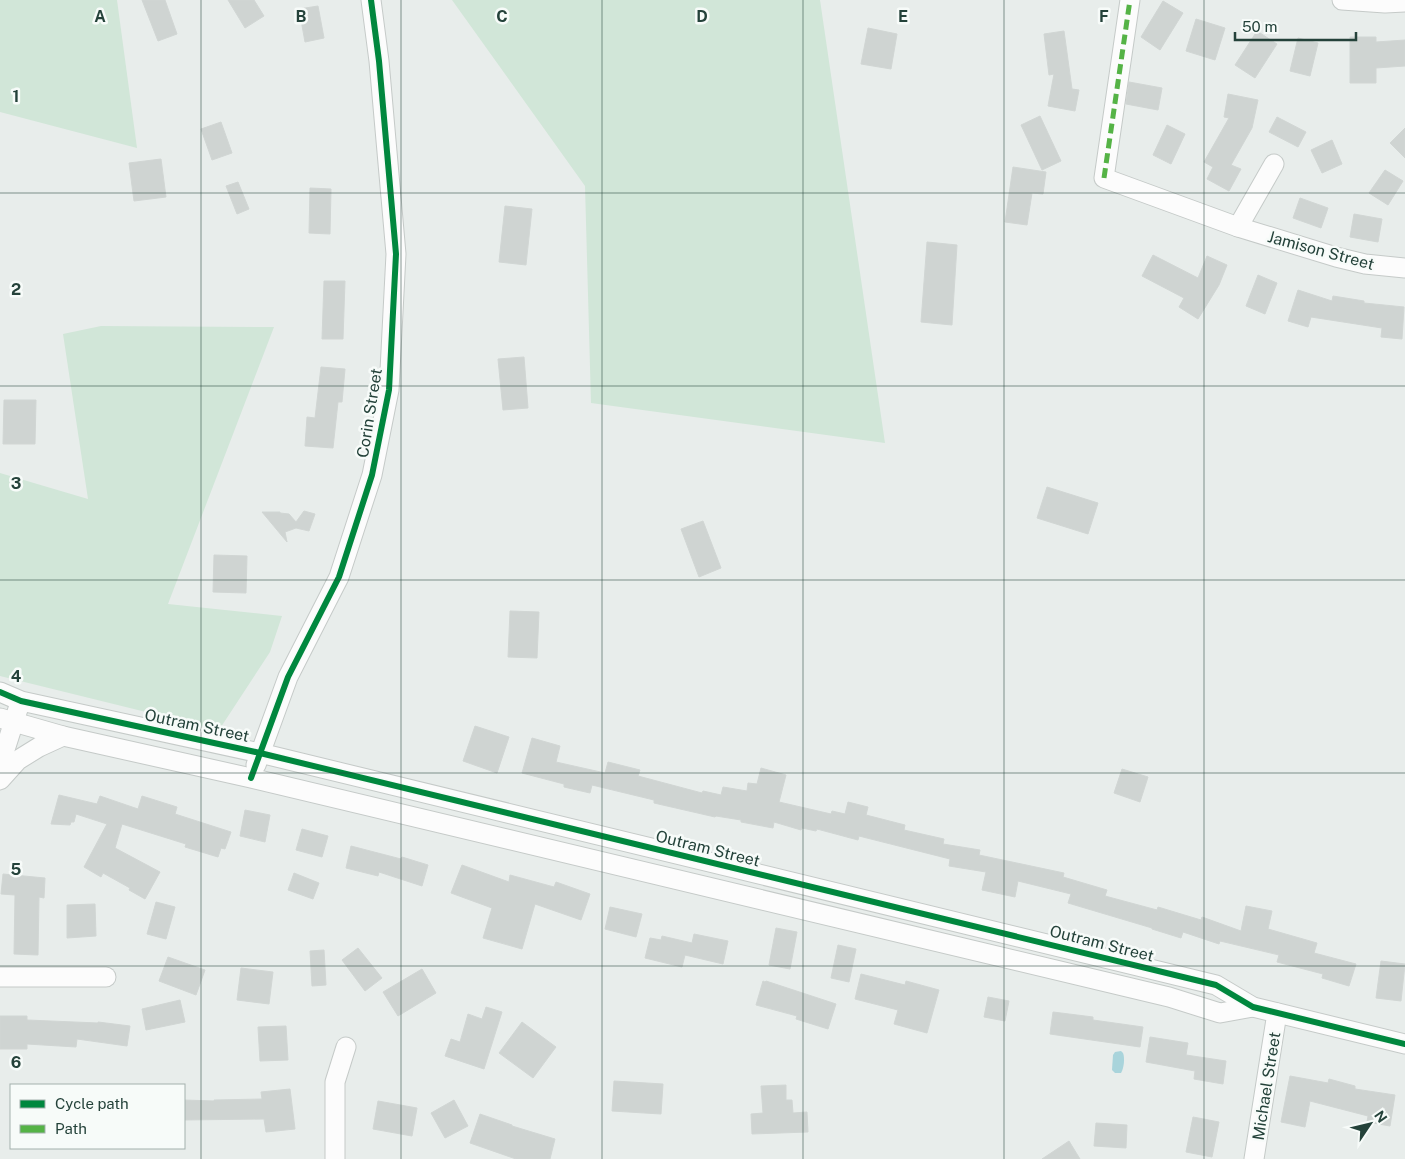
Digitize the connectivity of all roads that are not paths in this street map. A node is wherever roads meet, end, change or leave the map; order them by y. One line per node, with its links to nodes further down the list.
1 (370, 0): 12 (street, Corin Street)
2 (1130, 0): 6 (street, Jamison Street)
3 (1342, 0): 4 (street)
4 (1405, 2)
5 (1274, 164): 6 (street)
6 (1238, 227): 7 (street, Jamison Street)
7 (1405, 268)
8 (0, 692): 9 (street, Outram Street)
9 (21, 701): 10 (street); 12 (street, Outram Street)
10 (7, 720): 11 (street, Outram Street); 13 (street)
11 (64, 736): 14 (street, Outram Street); 15 (street)
12 (260, 753): 14 (street, Corin Street); 18 (street, Outram Street)
13 (0, 765)
14 (251, 778): 18 (street, Outram Street)
15 (0, 780)
16 (0, 977): 17 (street)
17 (106, 977)
18 (1253, 1007): 19 (street, Outram Street)
19 (1277, 1013): 20 (street, Outram Street); 23 (street, Michael Street)
20 (1405, 1044)
21 (346, 1047): 22 (street)
22 (335, 1159)
23 (1254, 1159)

